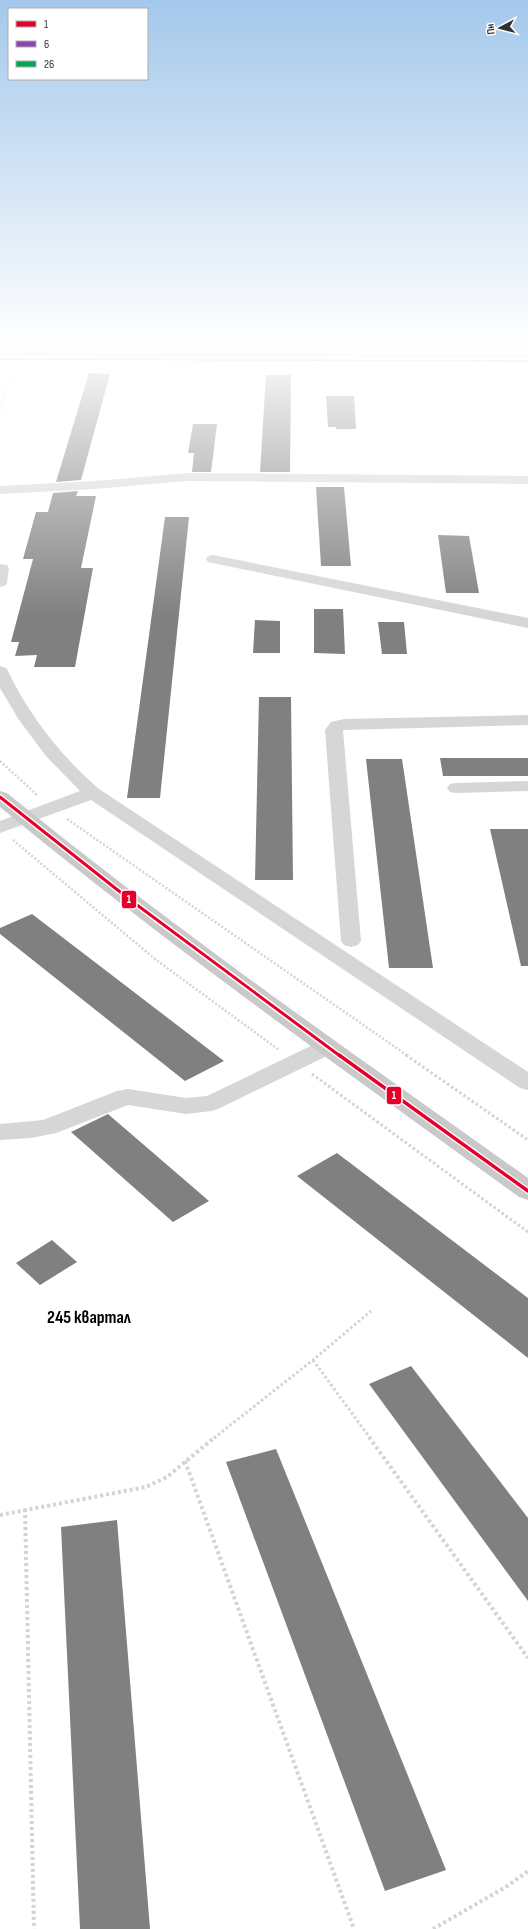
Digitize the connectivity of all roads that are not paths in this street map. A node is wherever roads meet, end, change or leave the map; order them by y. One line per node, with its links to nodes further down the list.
1 (528, 480): 2 (street)
2 (0, 490)
3 (213, 559): 6 (street)
4 (2, 568): 5 (street)
5 (0, 583)
6 (528, 624)
7 (0, 671): 11 (street)
8 (528, 720): 15 (street)
9 (528, 786): 10 (street)
10 (456, 788)
11 (93, 793): 13 (street); 17 (street)
12 (0, 797): 13 (main road)
13 (24, 818): 14 (street); 16 (main road)
14 (6, 833)
15 (352, 941)
16 (328, 1047): 18 (street); 19 (main road)
17 (528, 1083)
18 (0, 1132)
19 (528, 1191)

